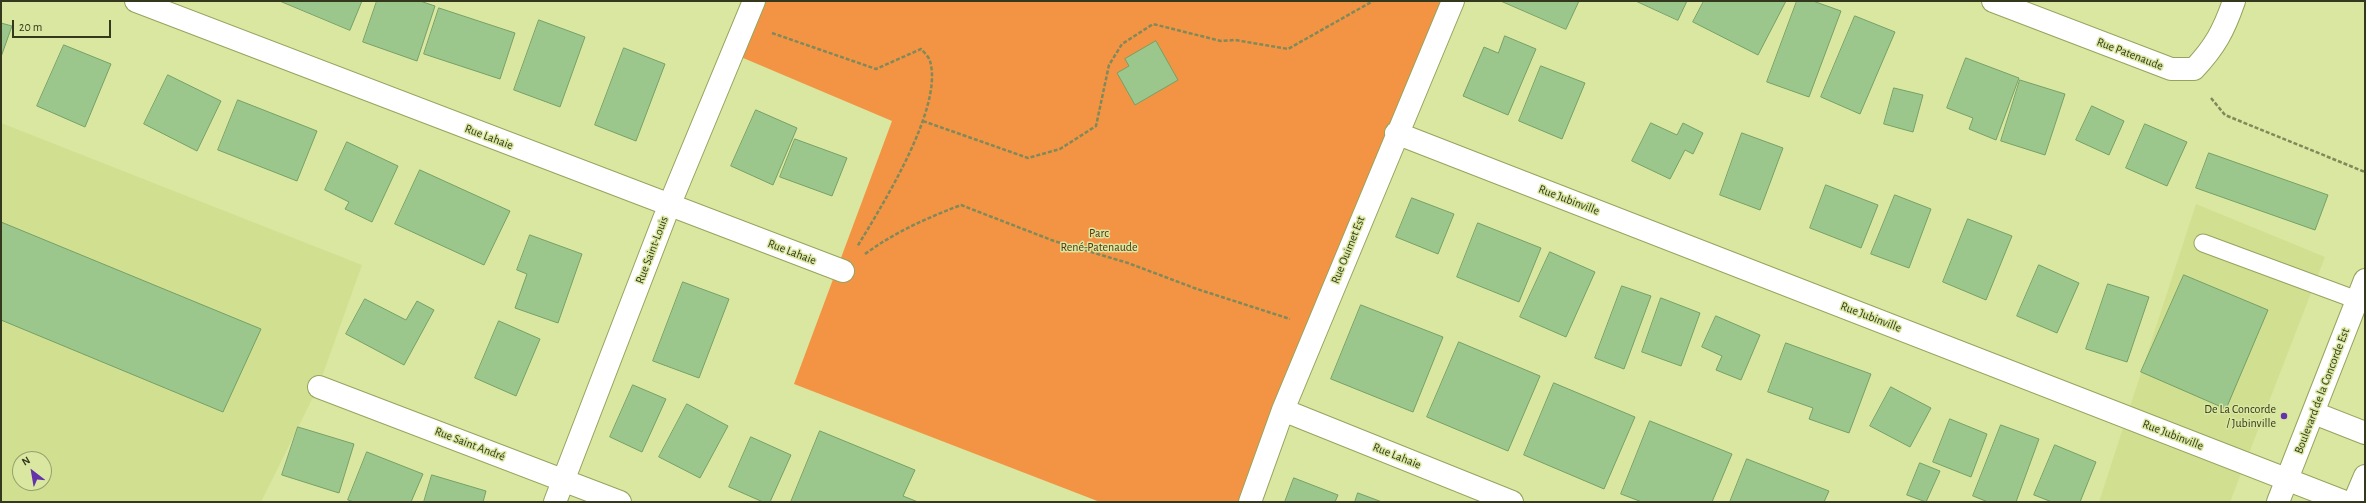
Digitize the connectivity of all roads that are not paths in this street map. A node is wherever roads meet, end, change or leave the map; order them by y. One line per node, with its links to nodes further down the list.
1 (136, 1): 7 (street, Rue Lahaie)
2 (754, 1): 7 (street, Rue Saint-Louis)
3 (1453, 1): 6 (street, Rue Ouimet Est)
4 (1993, 1): 5 (street, Rue Patenaude)
5 (2234, 1)
6 (1396, 134): 12 (street, Rue Ouimet Est); 16 (street, Rue Jubinville)
7 (669, 206): 9 (street, Rue Lahaie); 17 (street, Rue Saint-Louis)
8 (2203, 243): 10 (lane)
9 (843, 271)
10 (2361, 290): 13 (street, Boulevard de la Concorde Est)
11 (319, 387): 17 (street, Rue Saint André)
12 (1283, 410): 20 (street, Rue Ouimet Est); 21 (street, Rue Lahaie)
13 (2314, 413): 14 (street); 16 (street, Boulevard de la Concorde Est)
14 (2365, 433)
15 (2365, 476): 24 (street)
16 (2287, 479): 22 (street, Boulevard de la Concorde Est); 23 (street, Rue Jubinville)
17 (563, 480): 18 (street, Rue Saint-Louis); 19 (street, Rue Saint André)
18 (555, 502)
19 (620, 502)
20 (1250, 502)
21 (1512, 502)
22 (2278, 502)
23 (2345, 502)
24 (2354, 502)

